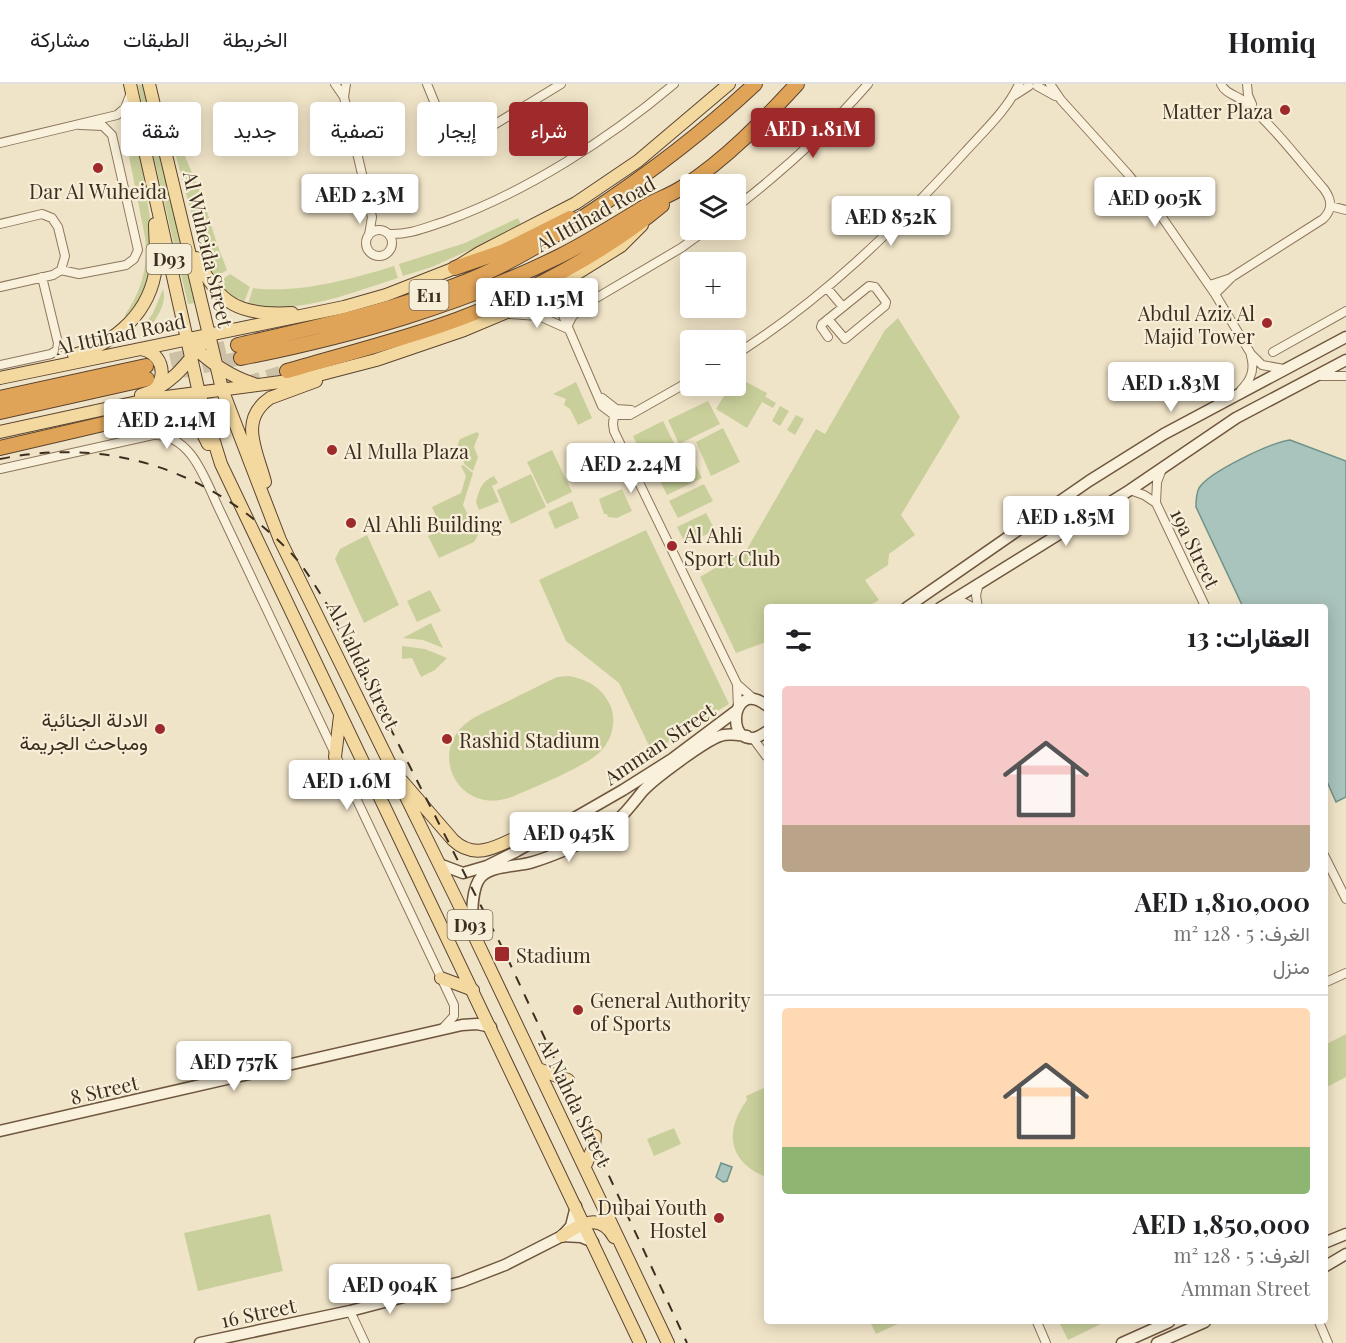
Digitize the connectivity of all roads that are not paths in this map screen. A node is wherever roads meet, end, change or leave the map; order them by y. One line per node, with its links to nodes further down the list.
1 (150, 84): 39 (main road, Al Wuheida Street / D93)
2 (335, 84): 19 (street)
3 (346, 84): 19 (street)
4 (427, 84): 5 (street)
5 (561, 84)
6 (674, 84): 38 (street)
7 (755, 84): 31 (highway, Al Ittihad Road / E11)
8 (797, 84): 21 (highway, Al Ittihad Road / E11)
9 (804, 84): 21 (highway)
10 (868, 84): 30 (street)
11 (1019, 84): 20 (street)
12 (1050, 84): 22 (street)
13 (1221, 84): 18 (street)
14 (1033, 85): 20 (street); 22 (street)
15 (1247, 85): 18 (street); 23 (street)
16 (131, 87): 24 (street); 29 (main road, Al Wuheida Street / D93)
17 (725, 87): 43 (main road, Al Ittihad Road)
18 (1234, 94): 23 (street)
19 (344, 98): 34 (street)
20 (1011, 98): 50 (street)
21 (782, 100): 26 (highway, Al Ittihad Road / E11)
22 (1061, 100): 48 (street)
23 (1260, 116): 32 (street)
24 (80, 125): 25 (street); 44 (street)
25 (0, 143)
26 (700, 174)
27 (680, 189): 31 (highway, Al Ittihad Road / E11)
28 (680, 190): 35 (highway)
29 (154, 196): 63 (main road, Al Wuheida Street / D93); 77 (main road)
30 (746, 199)
31 (602, 205): 43 (highway)
32 (1330, 206): 33 (street); 46 (street)
33 (1346, 210)
34 (370, 211): 37 (street); 40 (street)
35 (648, 217): 47 (main road, E11); 73 (highway)
36 (0, 224): 44 (street)
37 (387, 232): 38 (street); 40 (street); 42 (street)
38 (411, 233): 42 (street)
39 (186, 234): 56 (main road); 60 (main road, Al Wuheida Street / D93)
40 (369, 235): 42 (street)
41 (692, 240): 53 (street)
42 (391, 248)
43 (455, 268): 56 (main road, Al Ittihad Road / E11)
44 (61, 270): 45 (street)
45 (42, 277): 49 (street); 70 (street)
46 (1232, 277): 48 (street); 51 (street)
47 (566, 282): 52 (street); 57 (main road, E11)
48 (1210, 285): 51 (street)
49 (0, 287)
50 (827, 288): 54 (street); 65 (street)
51 (1215, 294): 68 (street)
52 (559, 302): 53 (street); 59 (street)
53 (581, 307): 59 (street)
54 (843, 307): 58 (street); 58 (street)
55 (1346, 311): 66 (street)
56 (323, 312): 60 (main road, Al Ittihad Road / E11)
57 (502, 315): 59 (street); 74 (main road, E11)
58 (828, 319): 61 (street)
59 (568, 327): 79 (street)
60 (209, 335): 63 (main road, Al Ittihad Road / E11); 67 (main road); 71 (main road, Al Wuheida Street / D93)
61 (828, 337)
62 (1346, 337): 72 (street)
63 (186, 339): 64 (main road, Al Ittihad Road / E11); 67 (main road, Al Wuheida Street / D93)
64 (139, 348): 77 (main road, Al Ittihad Road / E11); 78 (main road)
65 (746, 348)
66 (1273, 352)
67 (194, 354): 71 (main road); 78 (main road); 84 (main road, Al Wuheida Street / D93)
68 (1251, 354): 72 (street); 83 (street)
69 (1346, 360): 75 (street)
70 (0, 365)
71 (217, 366): 80 (main road); 82 (main road, Al Wuheida Street / D93)
72 (1284, 369): 83 (street)
73 (287, 370)
74 (329, 373): 80 (main road, E11); 98 (main road)
75 (1313, 376): 76 (street); 94 (street)
76 (1346, 376)
77 (0, 377)
78 (148, 379): 85 (highway, Al Ittihad Road); 87 (main road); 89 (highway)
79 (593, 384): 86 (street); 90 (street)
80 (260, 385): 82 (main road, E11)
81 (680, 387): 86 (street)
82 (222, 388): 84 (main road, E11); 98 (main road, Al Nahda Street / D93)
83 (1239, 392): 101 (street)
84 (199, 393): 87 (main road, E11); 93 (main road, D93)
85 (0, 398)
86 (652, 402): 90 (street)
87 (104, 409): 91 (main road, E11); 93 (main road)
88 (159, 411): 92 (highway)
89 (0, 412)
90 (614, 415): 106 (street)
91 (0, 432)
92 (0, 448)
93 (221, 464): 109 (main road, D93)
94 (1162, 469): 96 (street); 97 (street, 19a Street)
95 (0, 470): 111 (street)
96 (1130, 490): 97 (street, 19a Street); 99 (street)
97 (1156, 503): 105 (street, 19a Street)
98 (268, 510): 116 (main road, Al Nahda Street / D93)
99 (980, 582): 100 (street); 104 (street)
100 (952, 600): 102 (street); 103 (street)
101 (912, 604)
102 (946, 604)
103 (967, 604)
104 (976, 604)
105 (1204, 604)
106 (737, 684): 107 (street); 108 (street)
107 (763, 702): 108 (street, Amman Street)
108 (737, 710): 113 (street); 119 (street, Amman Street)
109 (340, 715): 112 (main road); 125 (main road, D93)
110 (764, 733): 113 (street, Amman Street)
111 (325, 734): 112 (street); 115 (street)
112 (339, 734): 115 (main road)
113 (749, 737): 114 (street); 121 (street, Amman Street)
114 (764, 754)
115 (335, 757): 123 (street)
116 (396, 776): 117 (main road); 119 (main road, Al Nahda Street / D93)
117 (515, 838)
118 (1328, 863): 120 (street)
119 (439, 864): 121 (main road, Al Nahda Street / D93)
120 (1346, 899)
121 (472, 930): 130 (main road, Al Nahda Street / D93)
122 (1346, 973): 124 (street)
123 (441, 978): 125 (main road); 129 (street)
124 (1328, 981)
125 (473, 990): 126 (main road, D93)
126 (479, 1002): 127 (street); 128 (main road, D93)
127 (462, 1025): 128 (street, 8 Street); 129 (street, 8 Street)
128 (491, 1027): 135 (main road, D93)
129 (440, 1031): 132 (street, 8 Street)
130 (538, 1069): 131 (main road); 134 (main road, Al Nahda Street / D93)
131 (568, 1080)
132 (0, 1131)
133 (595, 1137): 134 (main road)
134 (585, 1166): 154 (main road, Al Nahda Street / D93)
135 (576, 1206): 136 (main road, D93); 138 (street)
136 (585, 1224): 138 (main road); 140 (main road, D93); 154 (main road)
137 (1346, 1234): 139 (street)
138 (561, 1236): 140 (street); 143 (street, 16 Street)
139 (1328, 1241)
140 (593, 1242): 148 (main road, D93)
141 (1346, 1254): 142 (street)
142 (1328, 1265)
143 (354, 1310): 150 (street, 16 Street); 151 (street)
144 (1038, 1324): 149 (street)
145 (1164, 1324): 155 (street)
146 (1200, 1324): 156 (street)
147 (1320, 1324): 157 (street)
148 (632, 1325): 152 (main road, D93); 153 (main road)
149 (1047, 1341)
150 (200, 1343)
151 (365, 1343)
152 (640, 1343)
153 (646, 1343)
154 (667, 1343)
155 (1122, 1343)
156 (1157, 1343)
157 (1328, 1343)

